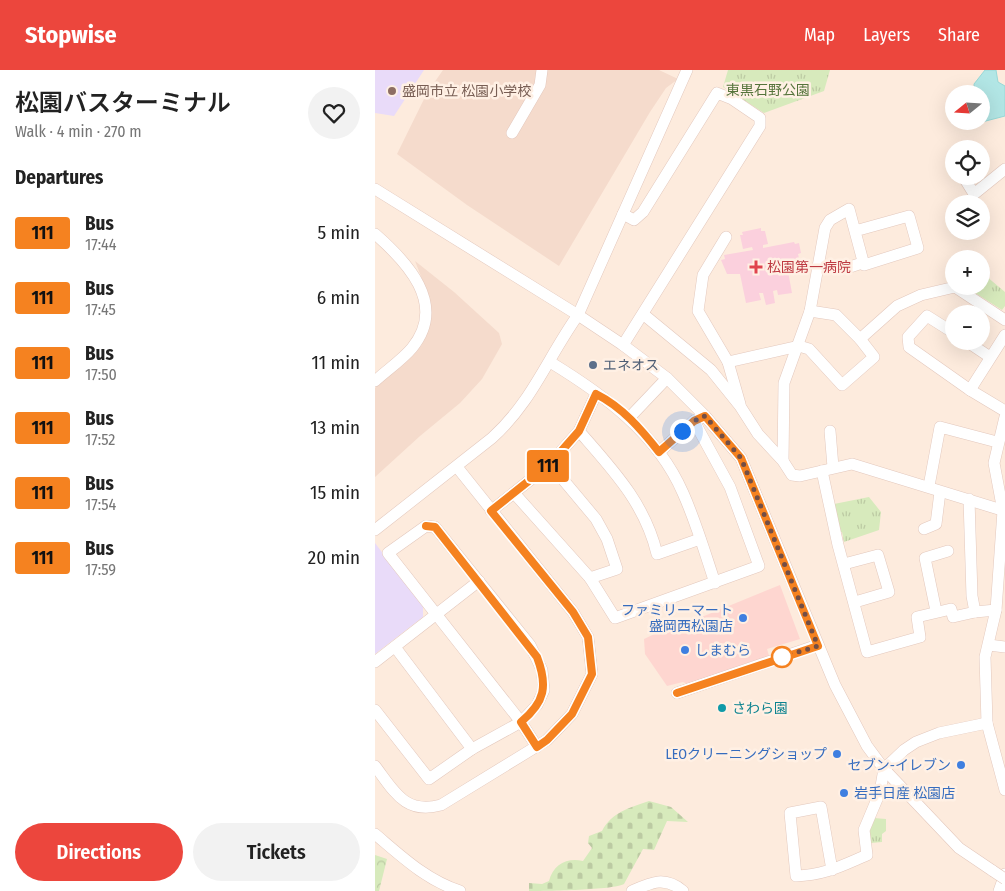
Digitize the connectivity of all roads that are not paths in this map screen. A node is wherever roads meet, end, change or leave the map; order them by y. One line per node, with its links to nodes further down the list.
1 (541, 70): 3 (street)
2 (687, 70): 9 (street)
3 (512, 133)
4 (1005, 170): 5 (street)
5 (990, 182)
6 (968, 185): 7 (street)
7 (986, 185)
8 (375, 188): 17 (street)
9 (623, 214): 16 (street); 17 (street)
10 (855, 230): 13 (street); 13 (street); 15 (street)
11 (375, 234): 29 (street)
12 (726, 238): 27 (street)
13 (863, 263): 14 (street)
14 (847, 268)
15 (809, 311): 21 (street); 23 (street)
16 (643, 314): 22 (street); 32 (street)
17 (578, 315): 22 (street); 26 (street)
18 (1005, 320): 21 (street)
19 (945, 327): 30 (street)
20 (1005, 336): 25 (street)
21 (860, 339): 23 (street)
22 (623, 346): 28 (street)
23 (799, 346): 27 (street); 42 (street)
24 (980, 350): 25 (street)
25 (990, 357): 30 (street)
26 (550, 362): 31 (street); 44 (street)
27 (728, 362): 32 (street)
28 (667, 378): 34 (street); 36 (street)
29 (375, 381)
30 (970, 390): 33 (street)
31 (596, 394): 36 (street); 38 (street)
32 (740, 406): 42 (street)
33 (1005, 411)
34 (705, 416): 37 (street); 67 (street)
35 (1005, 417): 40 (street)
36 (629, 418): 41 (street)
37 (694, 421): 41 (street); 60 (street)
38 (579, 431): 43 (street); 55 (street)
39 (830, 431): 45 (street)
40 (997, 442): 47 (street); 52 (street)
41 (659, 452): 55 (street)
42 (783, 461): 46 (street)
43 (550, 464): 49 (street); 58 (street)
44 (457, 466): 51 (street); 54 (street)
45 (833, 467): 46 (street); 47 (street)
46 (822, 471): 57 (street)
47 (929, 486): 48 (street)
48 (940, 492): 50 (street); 53 (street)
49 (514, 493): 51 (street); 58 (street)
50 (969, 499): 52 (street); 64 (street)
51 (491, 511): 75 (street)
52 (1004, 511): 62 (street)
53 (924, 528)
54 (375, 530)
55 (700, 539): 60 (street)
56 (948, 551): 63 (street)
57 (844, 564): 61 (street); 61 (street)
58 (590, 578): 60 (street)
59 (479, 581): 65 (street); 65 (street); 73 (street)
60 (715, 582)
61 (855, 602): 63 (street)
62 (996, 610): 64 (street); 66 (street)
63 (937, 611): 64 (street)
64 (975, 612)
65 (436, 615): 68 (street); 73 (street)
66 (989, 645): 69 (street); 74 (street)
67 (818, 646): 71 (street); 78 (street)
68 (395, 647): 70 (street); 76 (street)
69 (1005, 647)
70 (375, 662)
71 (677, 693)
72 (375, 710): 76 (street)
73 (521, 722): 75 (street); 76 (street)
74 (987, 723): 78 (street); 79 (street)
75 (537, 747): 77 (street)
76 (472, 749)
77 (375, 766)
78 (884, 769): 81 (street); 83 (street, bridge)
79 (1005, 790)
80 (375, 834): 84 (street)
81 (832, 870): 81 (street)
82 (1005, 874): 87 (street)
83 (1005, 880)
84 (460, 891)
85 (633, 891): 86 (street)
86 (683, 891)
87 (999, 891)

